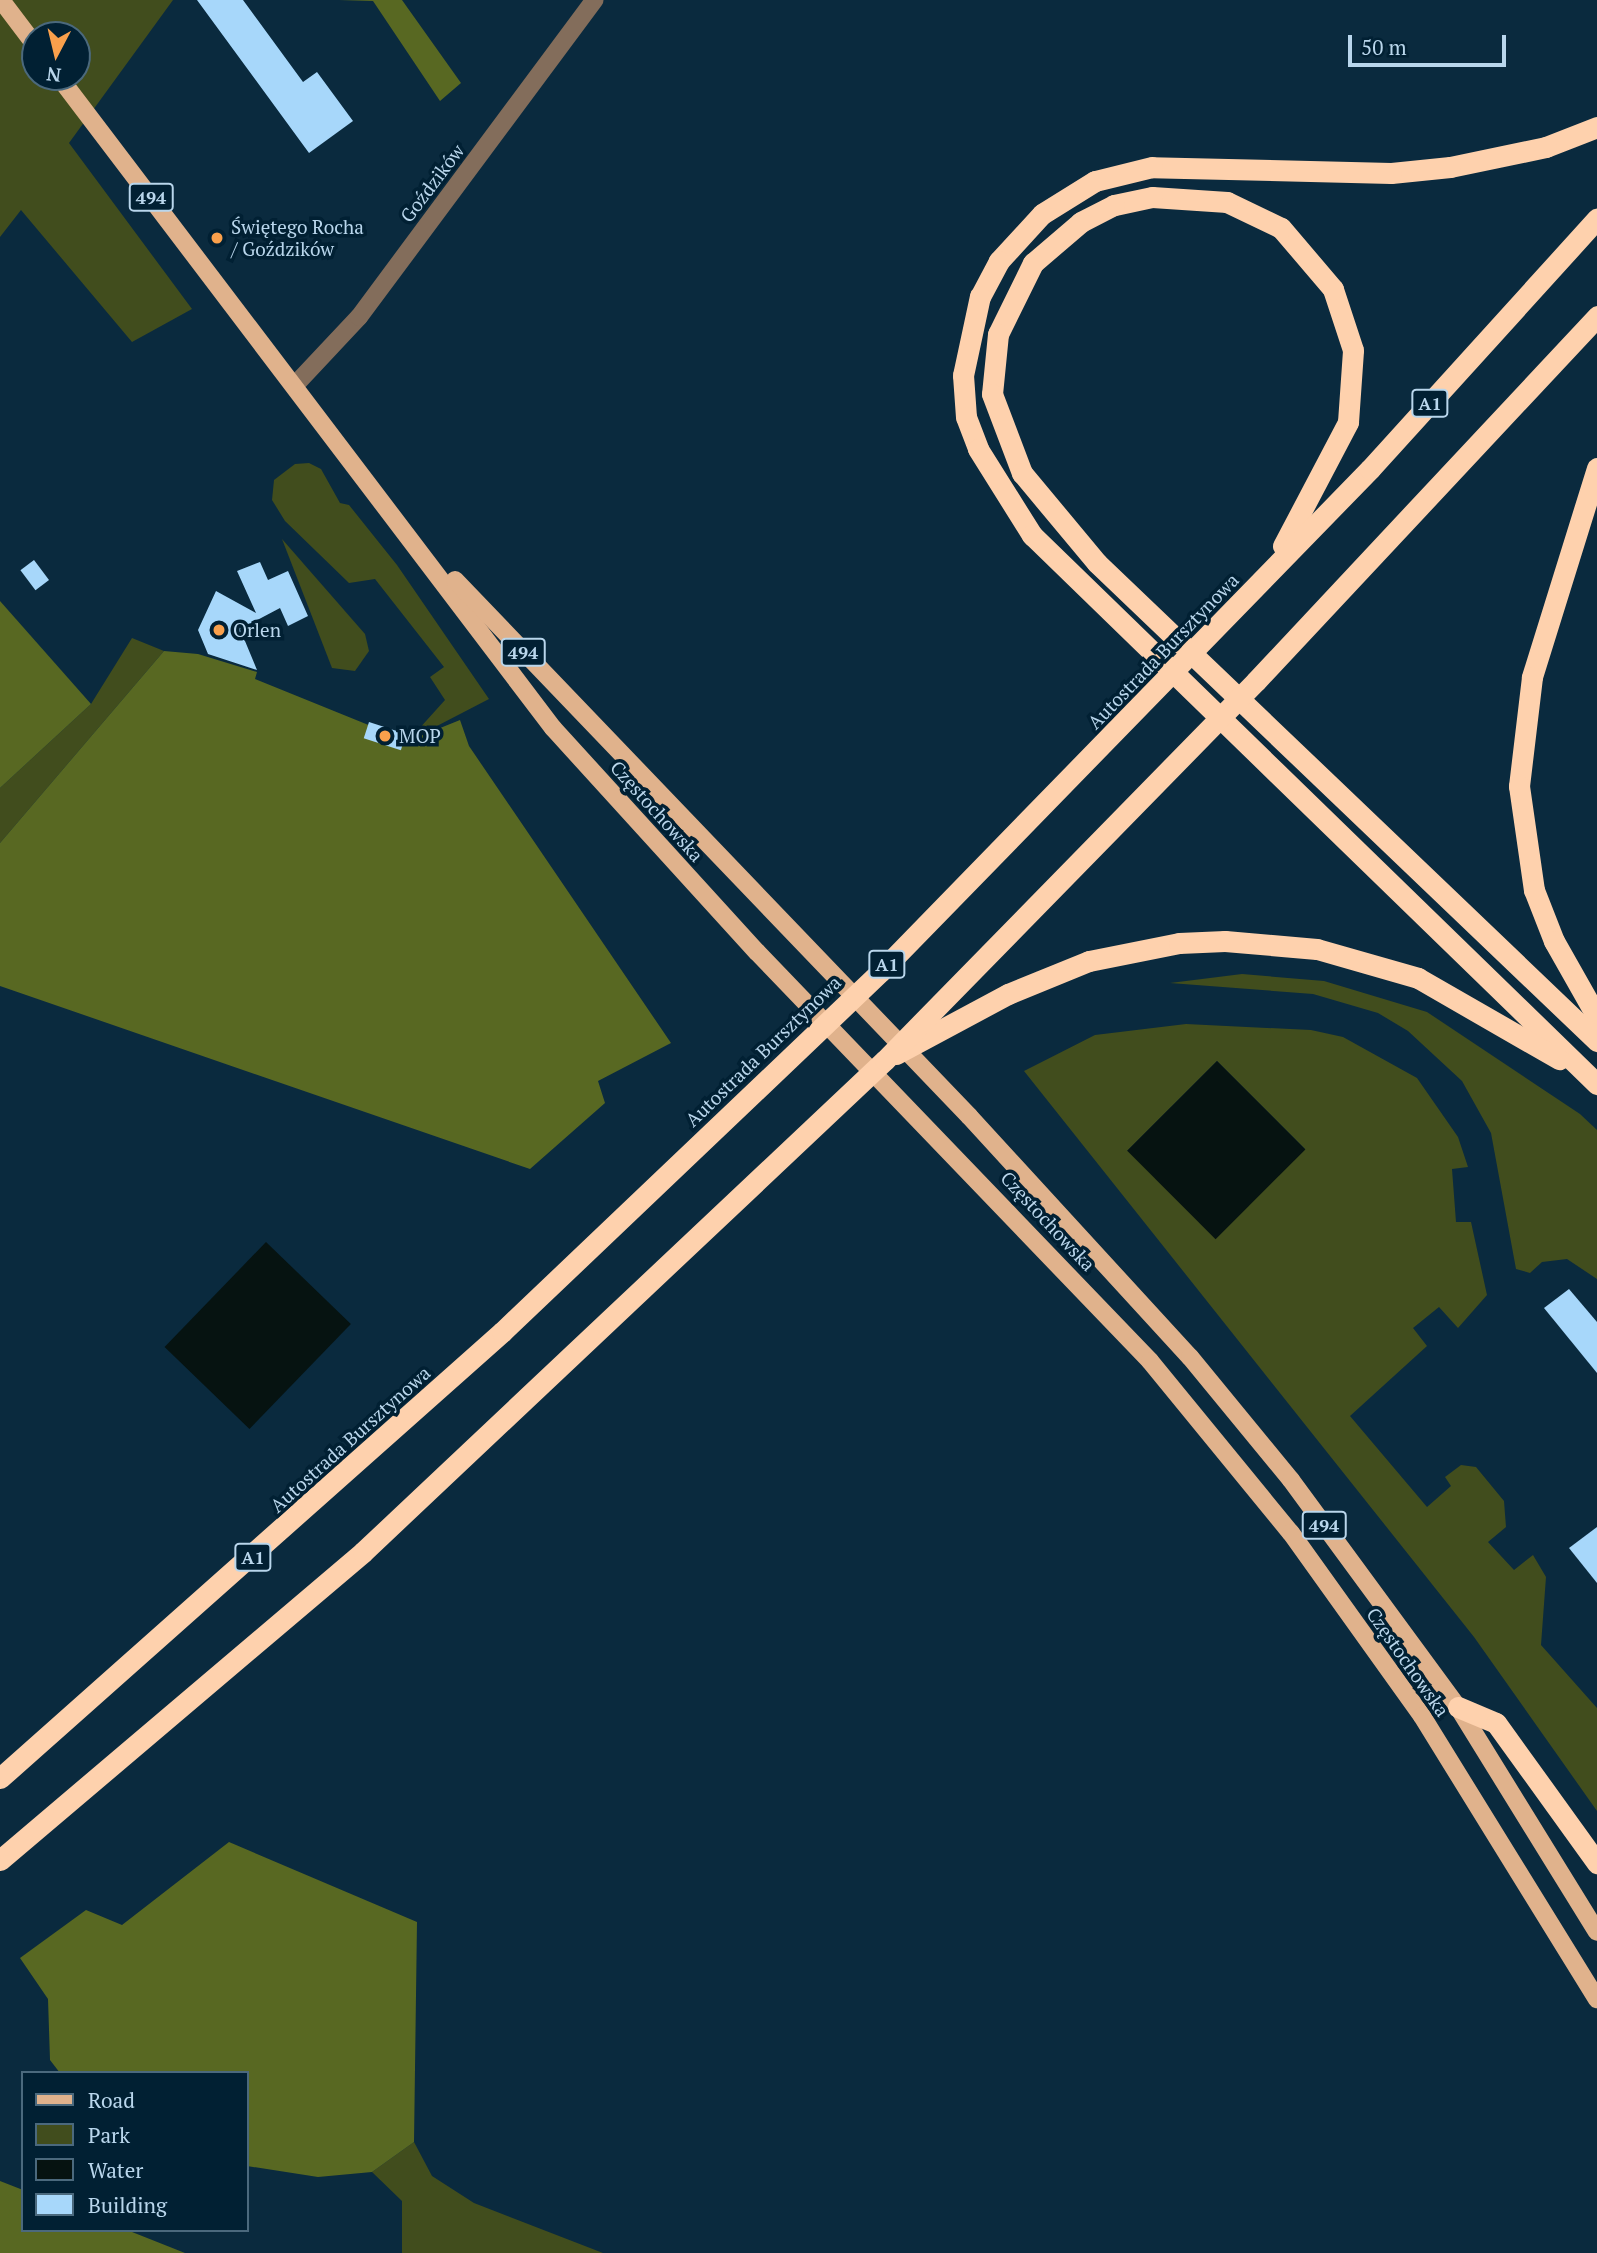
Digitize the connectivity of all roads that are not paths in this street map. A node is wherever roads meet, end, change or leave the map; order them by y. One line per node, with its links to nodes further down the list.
1 (1, 0): 3 (main road)
2 (594, 0): 8 (street, Goździków)
3 (21, 26)
4 (70, 91): 8 (main road, 494)
5 (1597, 127): 15 (highway)
6 (1597, 219): 11 (highway, Autostrada Bursztynowa / A1)
7 (1597, 316): 14 (highway)
8 (296, 384): 10 (main road, Częstochowska / 494)
9 (1597, 468): 12 (highway)
10 (402, 524): 16 (main road, Częstochowska / 494); 21 (main road, Częstochowska / 494)
11 (1260, 584): 13 (highway); 17 (highway, Autostrada Bursztynowa / A1)
12 (1597, 1017)
13 (1597, 1041)
14 (885, 1060): 15 (highway); 18 (highway)
15 (1595, 1083)
16 (1454, 1703): 19 (highway); 20 (main road, Częstochowska / 494)
17 (0, 1778)
18 (0, 1860)
19 (1597, 1863)
20 (1597, 1933)
21 (1597, 1999)

